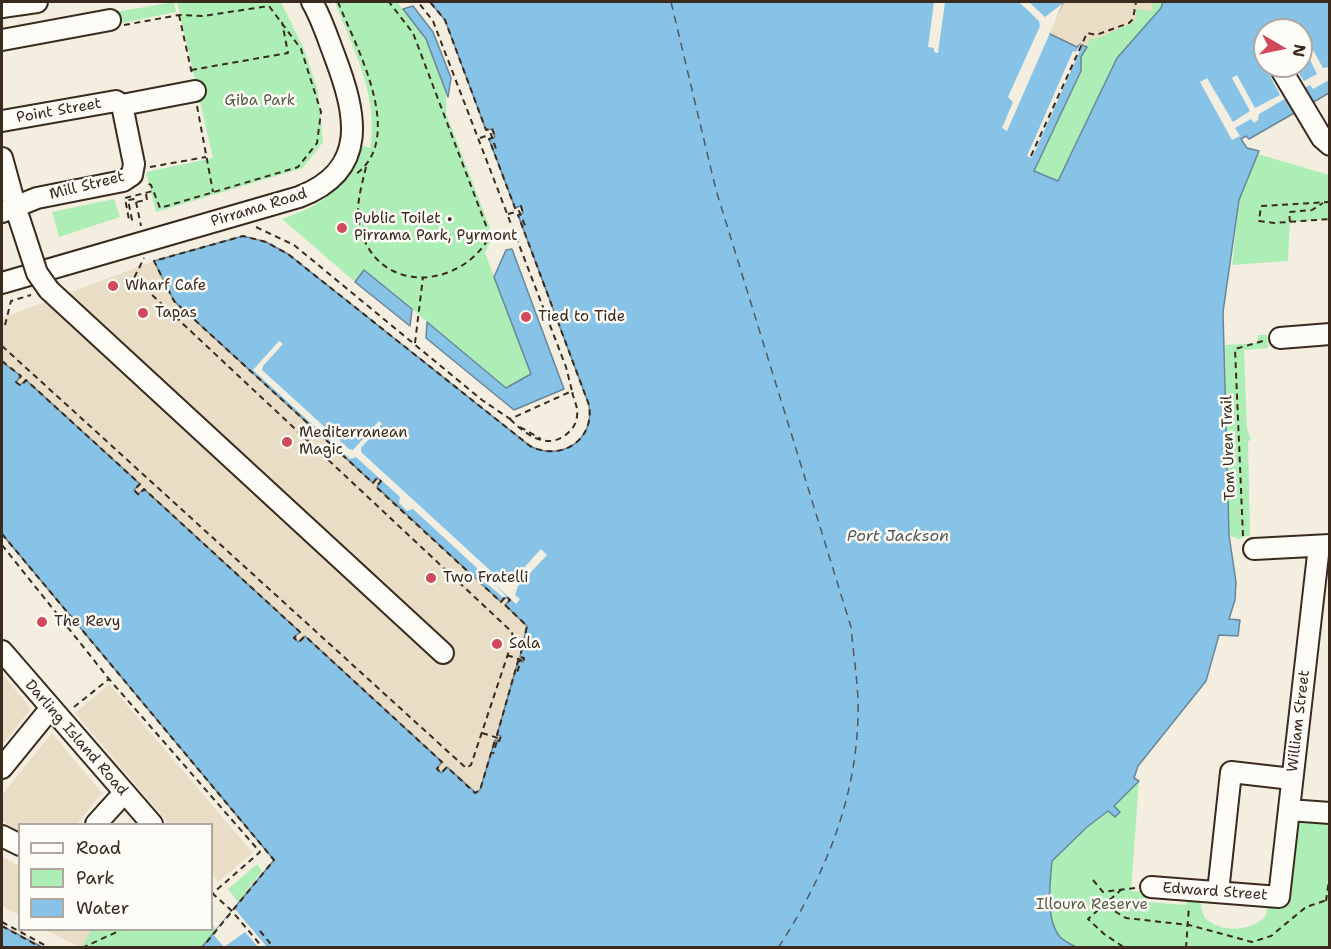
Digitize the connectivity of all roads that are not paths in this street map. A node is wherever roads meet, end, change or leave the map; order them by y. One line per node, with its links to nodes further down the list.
1 (37, 2): 3 (street)
2 (312, 2): 13 (street, Pirrama Road)
3 (2, 7)
4 (110, 20): 5 (street)
5 (2, 39)
6 (1286, 78): 10 (street)
7 (195, 91): 8 (street, Point Street)
8 (119, 103): 9 (street, Point Street); 12 (street, Mill Street)
9 (2, 121)
10 (1329, 145)
11 (2, 158): 12 (street)
12 (12, 212): 19 (street, bridge)
13 (2, 283)
14 (1329, 334): 15 (street)
15 (1280, 338)
16 (1324, 545): 17 (street); 22 (street, William Street)
17 (1254, 549)
18 (2, 651): 20 (street, Darling Island Road)
19 (443, 653)
20 (50, 709): 21 (street); 23 (street, Darling Island Road)
21 (2, 768)
22 (1292, 778): 24 (street, William Street); 31 (street)
23 (124, 793): 26 (street); 27 (street, Darling Island Road)
24 (1289, 810): 25 (street); 32 (street, William Street)
25 (1329, 813)
26 (98, 823)
27 (150, 823)
28 (2, 836): 29 (street)
29 (18, 844)
30 (1151, 887): 31 (street, Edward Street)
31 (1218, 892): 32 (street, Edward Street)
32 (1279, 897)

